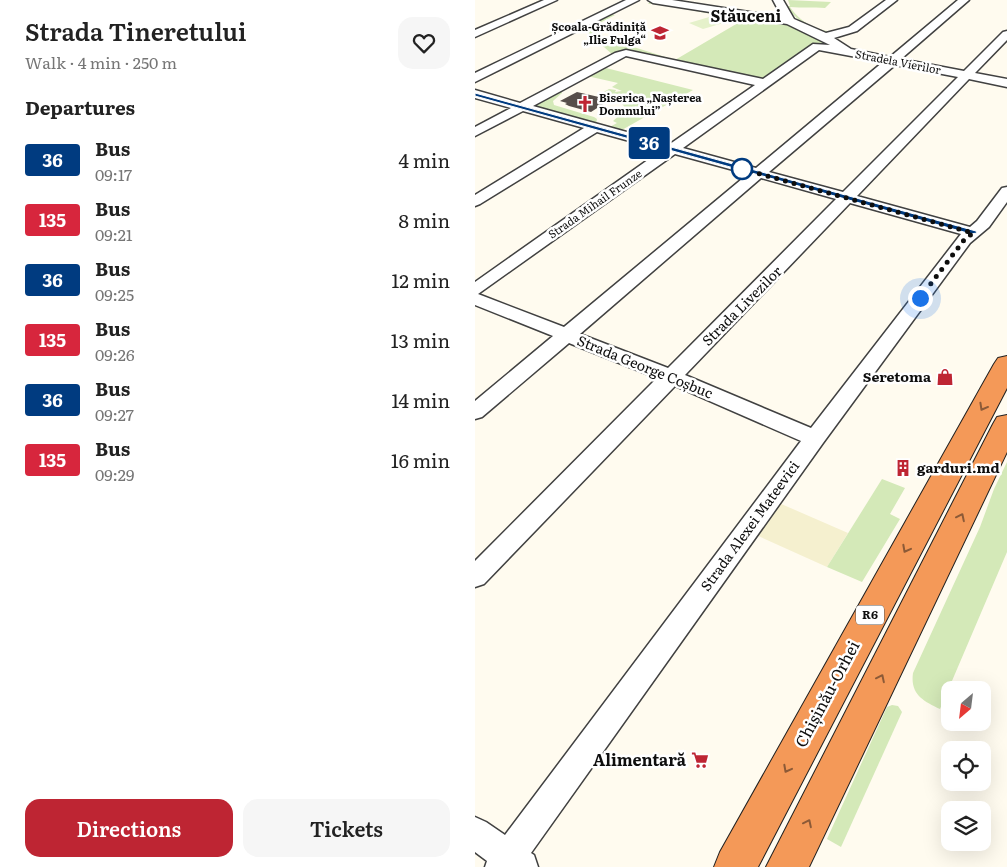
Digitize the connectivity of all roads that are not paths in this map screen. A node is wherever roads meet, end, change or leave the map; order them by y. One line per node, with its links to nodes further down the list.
1 (552, 0): 8 (street)
2 (634, 0): 14 (street)
3 (653, 0): 7 (street, Stradela Vierilor)
4 (778, 0): 7 (street)
5 (893, 0): 10 (street)
6 (964, 0): 12 (street)
7 (790, 21): 10 (street, Stradela Vierilor)
8 (475, 34)
9 (1007, 34): 13 (street, Strada Livezilor)
10 (825, 38): 11 (street, Stradela Vierilor)
11 (849, 52): 12 (street, Stradela Vierilor); 16 (street, Strada Mihail Frunze)
12 (893, 61): 13 (street, Stradela Vierilor); 22 (street)
13 (966, 75): 15 (street, Stradela Vierilor); 24 (street, Strada Livezilor)
14 (475, 78)
15 (1007, 82)
16 (764, 83): 18 (street); 21 (street, Strada Mihail Frunze)
17 (475, 94): 18 (street)
18 (521, 107): 19 (street); 20 (street)
19 (594, 128): 21 (street); 25 (street)
20 (475, 132)
21 (672, 150): 22 (street); 27 (street, Strada Mihail Frunze)
22 (758, 173): 24 (street); 29 (street)
23 (1007, 191): 26 (street, Strada Alexei Mateevici)
24 (848, 198): 26 (street); 31 (street, Strada Livezilor)
25 (475, 201)
26 (973, 233): 34 (street, Strada Alexei Mateevici)
27 (475, 290)
28 (475, 299): 29 (street, Strada George Coșbuc)
29 (565, 335): 31 (street, Strada George Coșbuc); 32 (street)
30 (1007, 364): 38 (highway, Chișinău-Orhei / R6, one-way to 38)
31 (671, 377): 34 (street, Strada George Coșbuc); 35 (street, Strada Livezilor)
32 (475, 412)
33 (1007, 424): 39 (highway, one-way to 33)
34 (815, 438): 37 (street, Strada Alexei Mateevici)
35 (475, 577)
36 (475, 833): 37 (street)
37 (510, 864)
38 (735, 867)
39 (787, 867)

